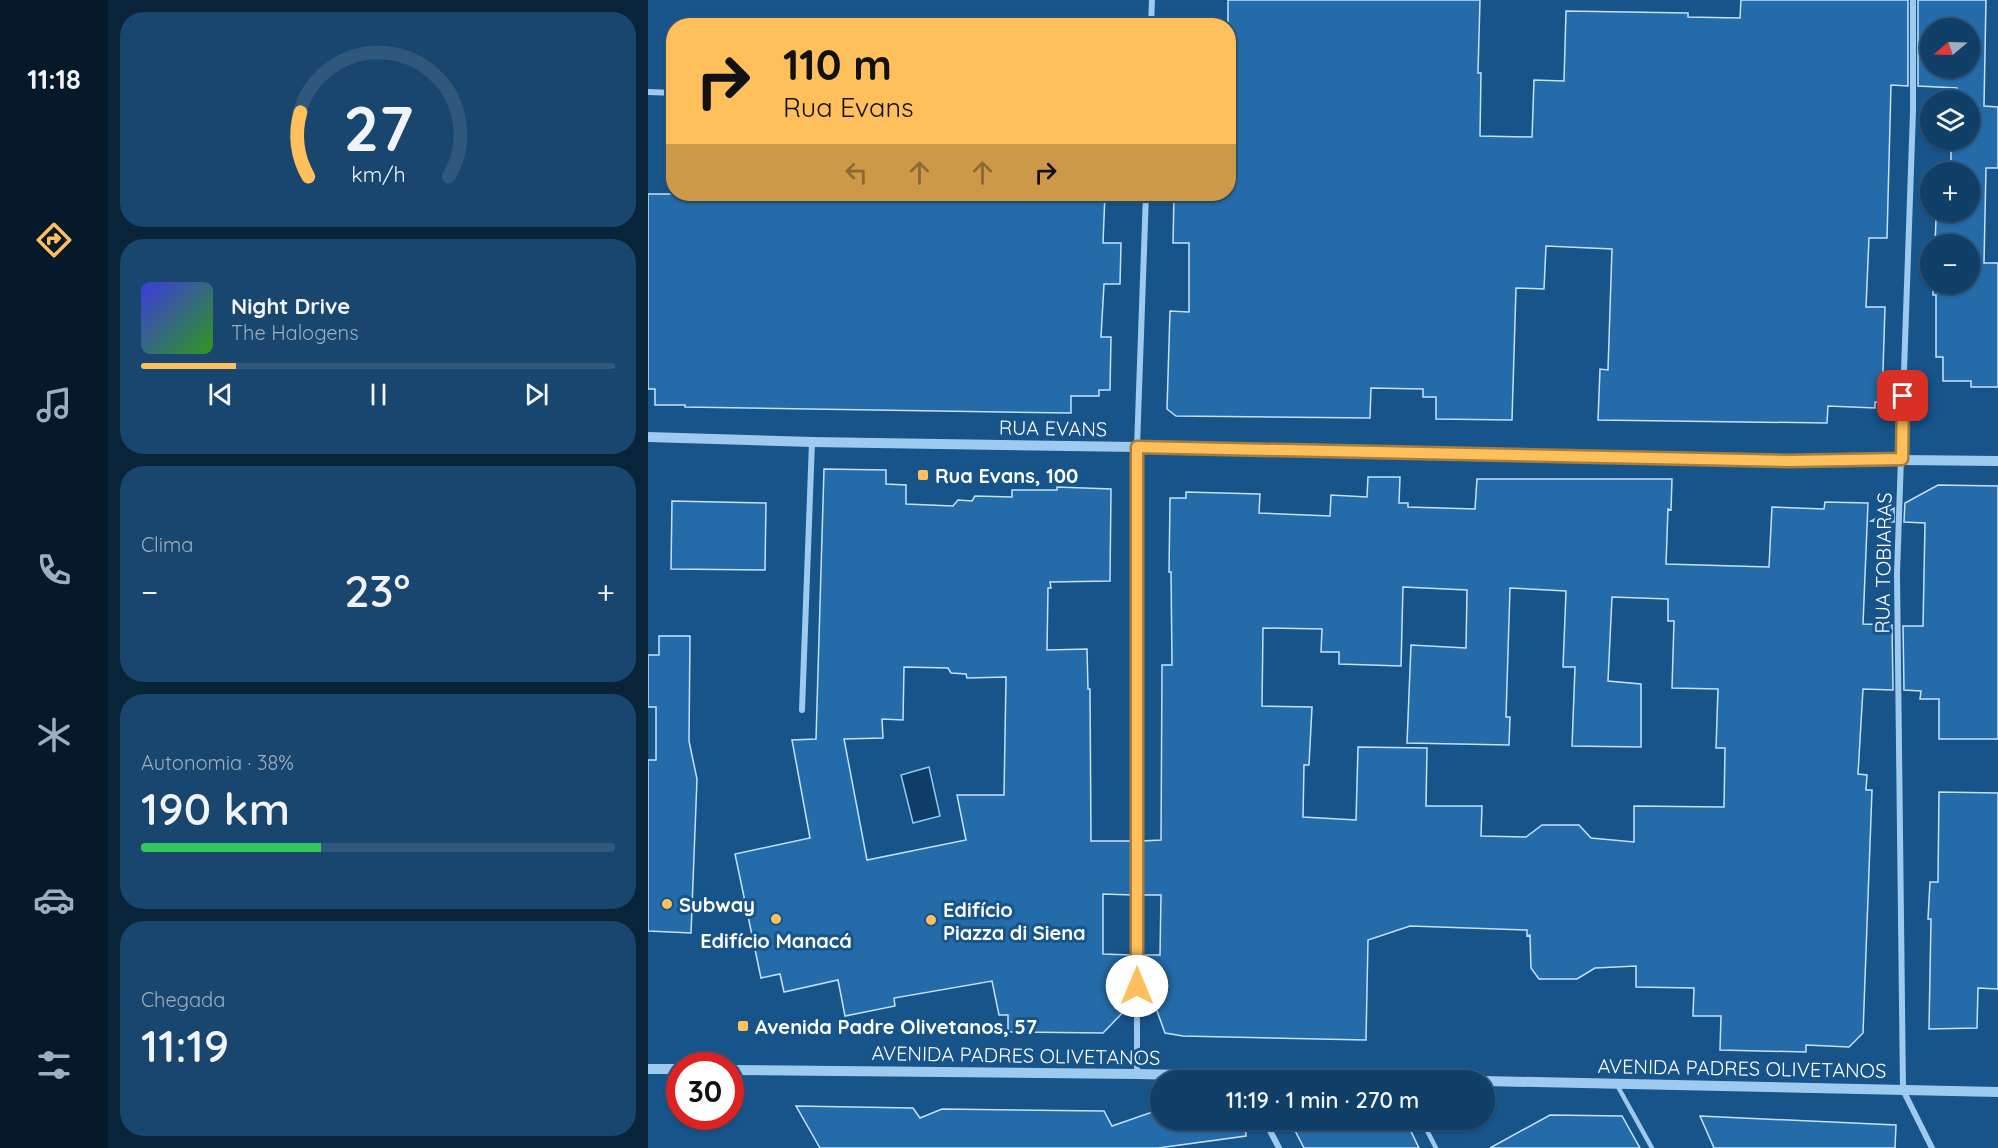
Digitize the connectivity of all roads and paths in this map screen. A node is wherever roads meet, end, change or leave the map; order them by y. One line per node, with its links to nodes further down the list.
1 (1152, 0): 3 (street)
2 (1913, 0): 10 (street, RUA TOBIARAS)
3 (1151, 18)
4 (648, 92): 5 (street)
5 (666, 93)
6 (1146, 201): 9 (street)
7 (648, 437): 8 (street, RUA EVANS)
8 (812, 442): 9 (street, RUA EVANS); 12 (street)
9 (1137, 447): 10 (street, RUA EVANS); 16 (street)
10 (1902, 459): 11 (street, RUA EVANS); 20 (street, RUA TOBIARAS)
11 (1998, 461)
12 (802, 710)
13 (648, 1069): 14 (street)
14 (666, 1069)
15 (744, 1070): 16 (street, AVENIDA PADRES OLIVETANOS)
16 (1137, 1074): 17 (street, AVENIDA PADRES OLIVETANOS)
17 (1150, 1074)
18 (1495, 1081): 19 (street, AVENIDA PADRES OLIVETANOS)
19 (1615, 1083): 20 (street, AVENIDA PADRES OLIVETANOS); 26 (lane)
20 (1903, 1090): 21 (street, AVENIDA PADRES OLIVETANOS); 27 (street)
21 (1998, 1092)
22 (1270, 1130): 24 (street)
23 (1427, 1130): 25 (lane)
24 (1279, 1148)
25 (1436, 1148)
26 (1652, 1148)
27 (1932, 1148)

